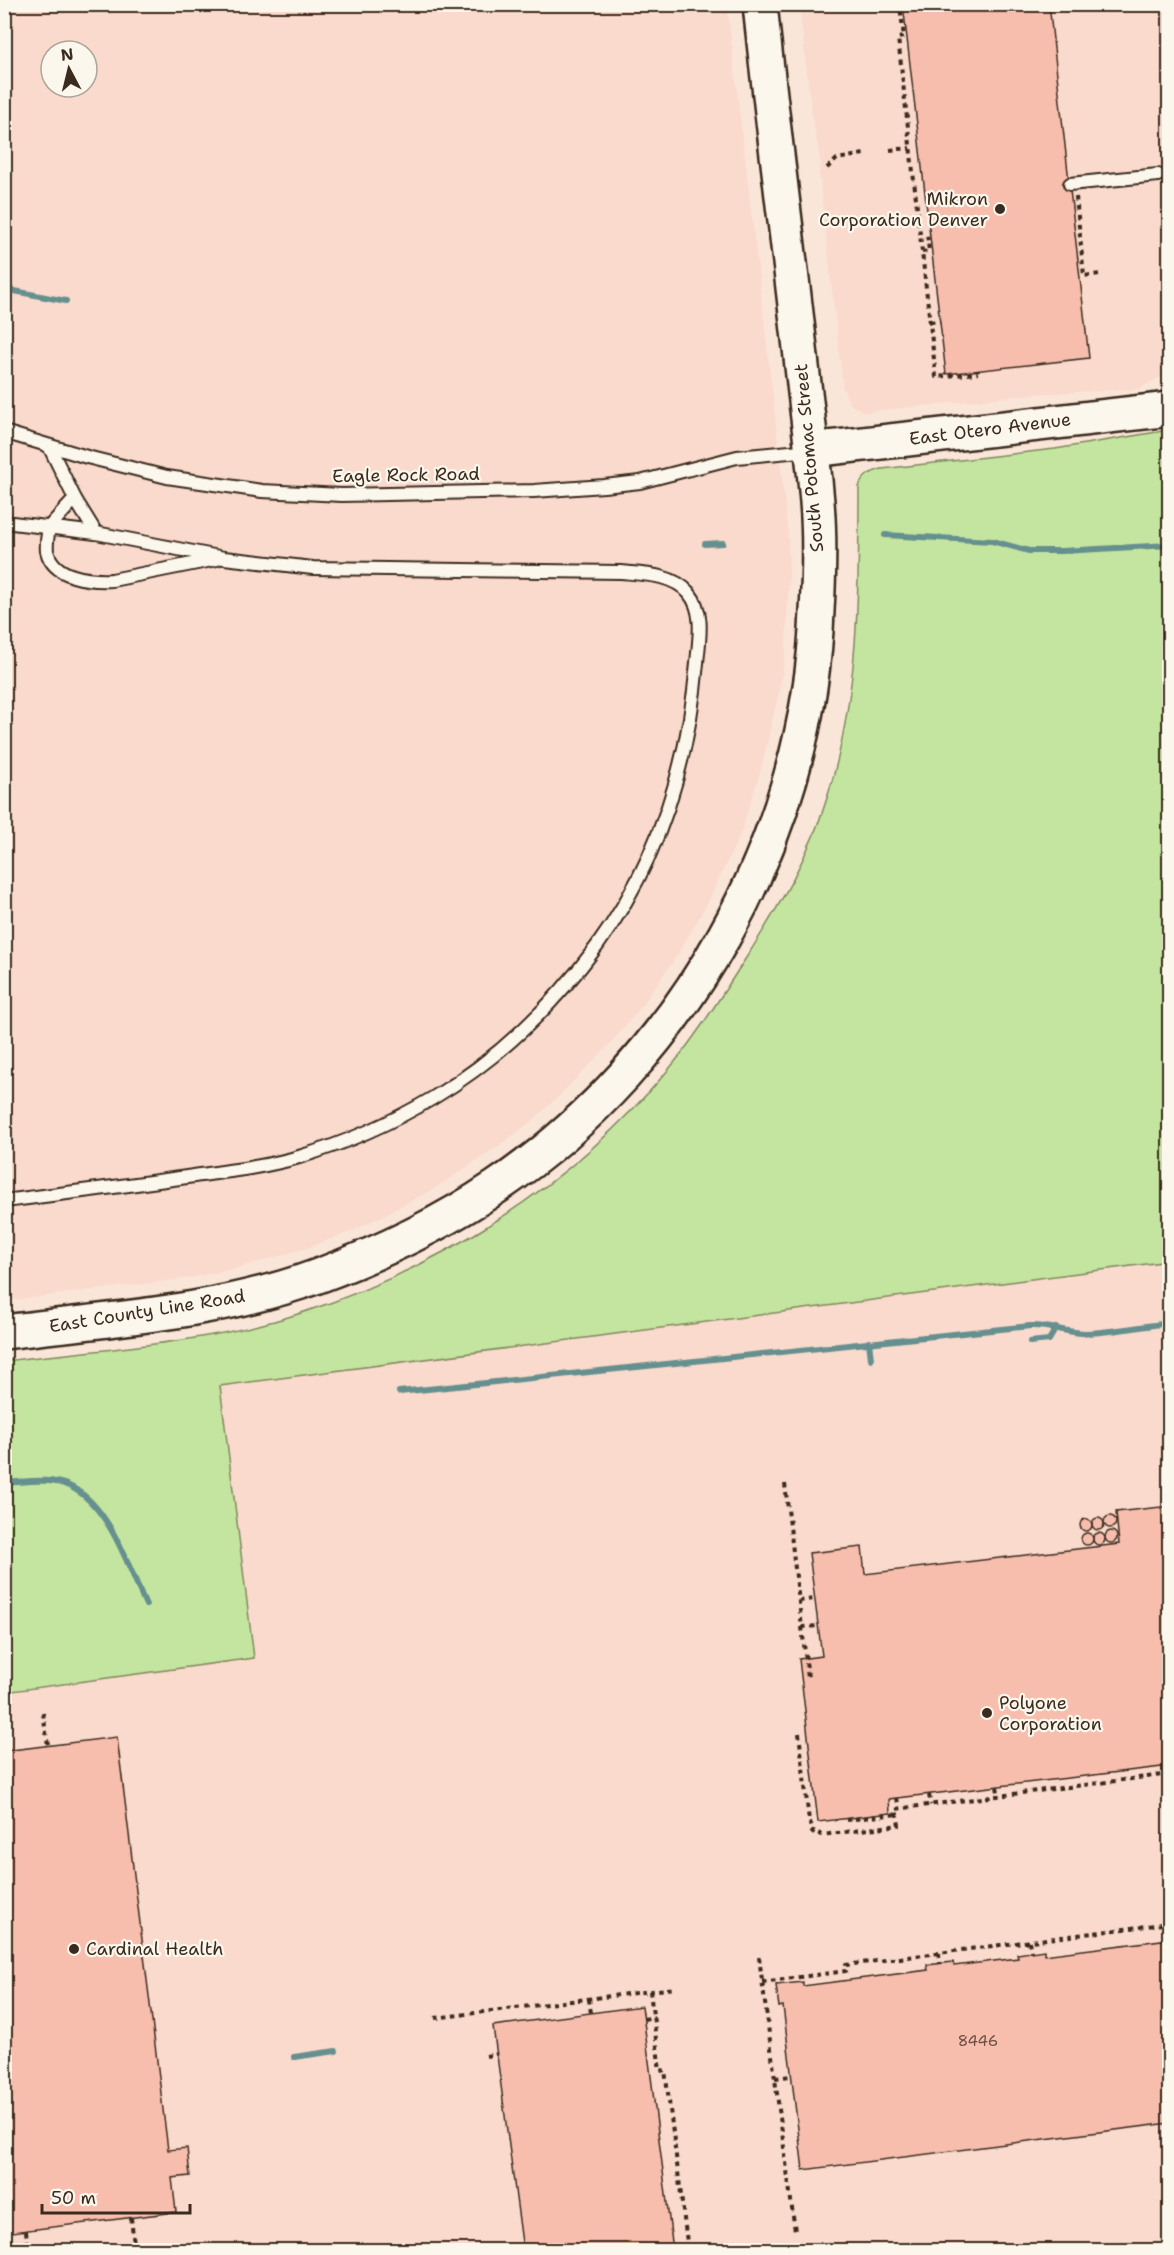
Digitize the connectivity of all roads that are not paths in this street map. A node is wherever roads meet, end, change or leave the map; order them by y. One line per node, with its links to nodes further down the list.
1 (760, 4): 7 (main road, South Potomac Street)
2 (1158, 175): 3 (lane)
3 (1072, 184)
4 (1170, 409): 7 (main road, East Otero Avenue)
5 (4, 432): 6 (lane, Eagle Rock Road)
6 (49, 446): 7 (lane, Eagle Rock Road); 8 (lane)
7 (811, 450): 13 (main road, South Potomac Street)
8 (75, 499): 10 (lane); 11 (lane)
9 (4, 522): 10 (lane)
10 (49, 527): 11 (lane); 12 (lane)
11 (96, 533): 12 (lane)
12 (224, 558): 14 (lane)
13 (644, 1052): 15 (main road, East County Line Road)
14 (4, 1201)
15 (4, 1332)

